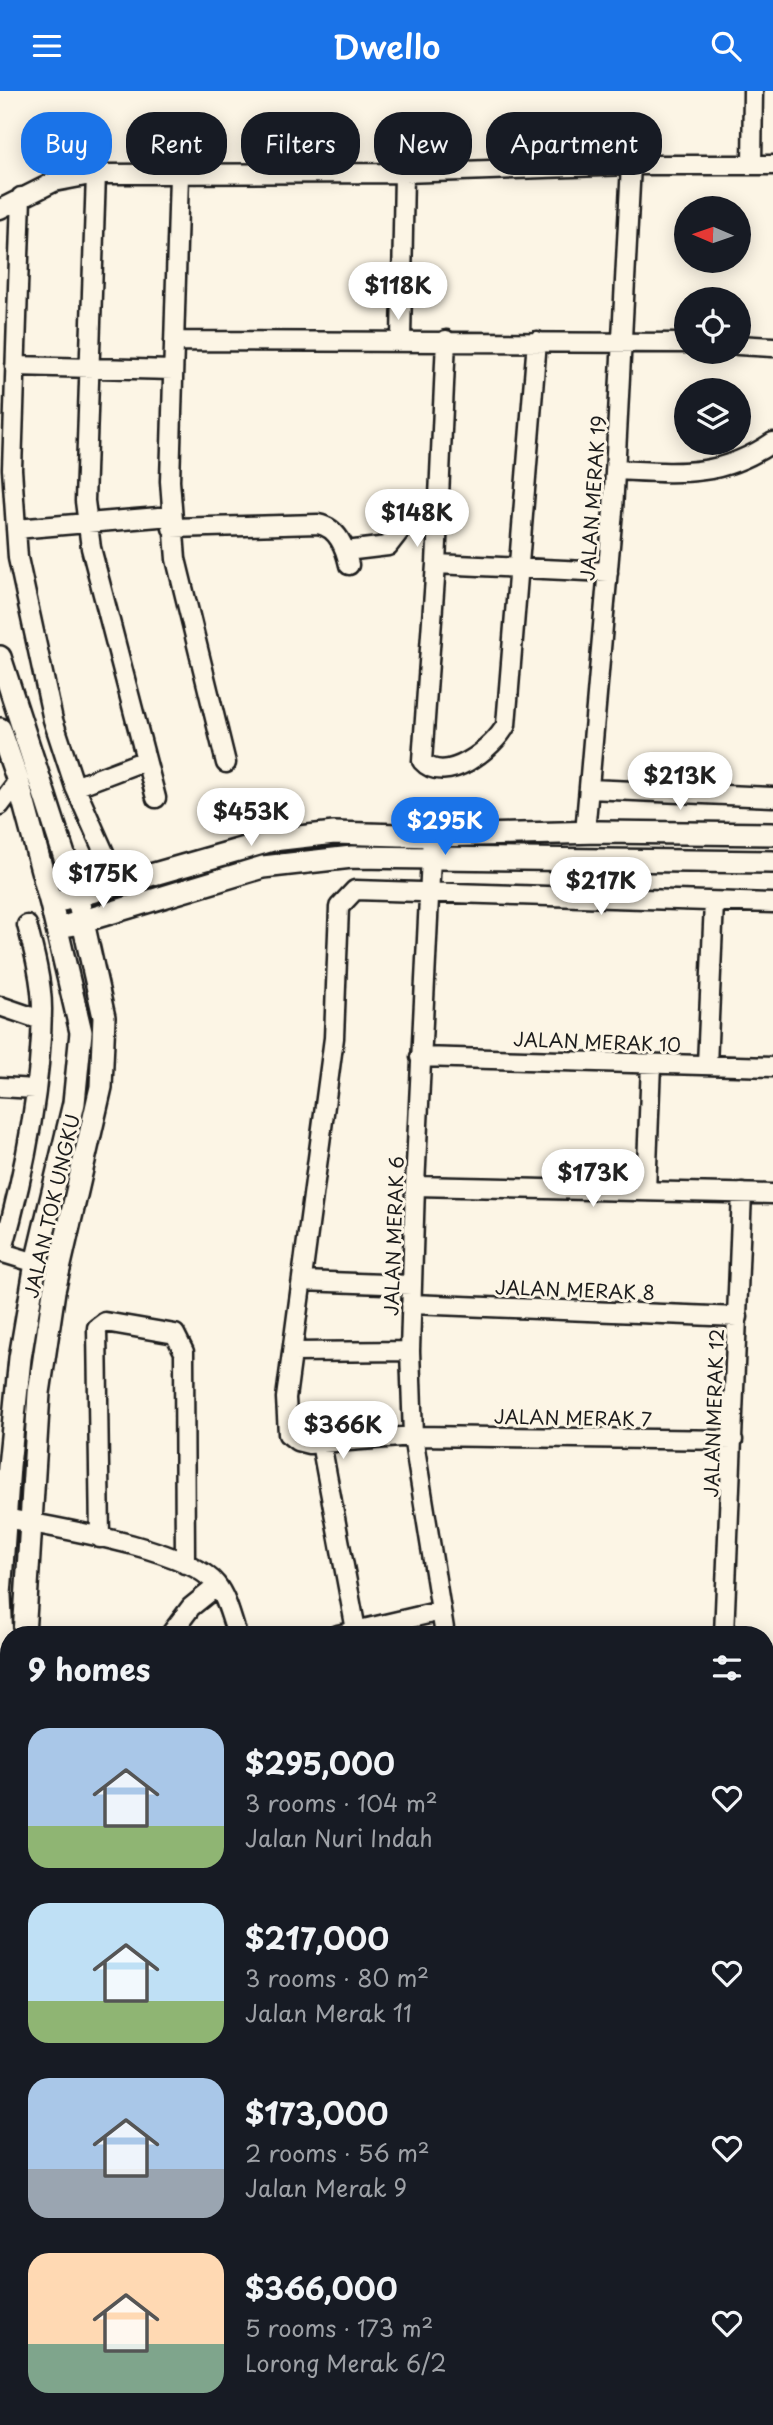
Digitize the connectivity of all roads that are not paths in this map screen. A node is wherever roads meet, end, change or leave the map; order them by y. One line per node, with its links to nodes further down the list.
1 (753, 91): 2 (street)
2 (752, 163): 3 (street); 4 (street)
3 (662, 164)
4 (773, 165)
5 (374, 173): 9 (street)
6 (91, 175): 12 (street)
7 (96, 175): 23 (street)
8 (179, 175): 15 (street)
9 (227, 175)
10 (404, 175): 16 (street)
11 (630, 175): 18 (street, JALAN MERAK 19)
12 (21, 197): 13 (street); 22 (street)
13 (0, 209)
14 (446, 340): 16 (street); 17 (street); 31 (street)
15 (174, 341): 16 (street); 24 (street)
16 (401, 341)
17 (537, 341): 18 (street); 32 (street)
18 (622, 341): 19 (street); 26 (street, JALAN MERAK 19)
19 (674, 343)
20 (751, 346): 21 (street)
21 (773, 347)
22 (15, 366): 23 (street); 30 (street)
23 (89, 367): 24 (street); 29 (street)
24 (173, 370): 28 (street)
25 (773, 442): 26 (street)
26 (615, 470): 33 (street, JALAN MERAK 19)
27 (404, 512): 28 (street)
28 (172, 522): 29 (street); 37 (street)
29 (88, 523): 30 (street); 36 (street)
30 (16, 529): 39 (street)
31 (436, 563): 32 (street); 32 (street)
32 (519, 569): 33 (street)
33 (608, 572): 40 (street, JALAN MERAK 19)
34 (0, 657): 51 (main road, JALAN TOK UNGKU)
35 (0, 729): 38 (main road, JALAN TOK UNGKU)
36 (146, 760): 39 (street); 42 (street)
37 (226, 763)
38 (18, 781): 43 (street); 54 (main road, JALAN TOK UNGKU)
39 (75, 787): 49 (street)
40 (589, 789): 41 (street); 44 (street, JALAN MERAK 19)
41 (773, 797)
42 (156, 798)
43 (0, 805)
44 (585, 832): 45 (main road); 46 (main road)
45 (773, 834)
46 (432, 836): 47 (street, JALAN MERAK 6); 49 (main road)
47 (432, 860): 48 (main road); 50 (street, JALAN MERAK 6); 55 (main road)
48 (773, 862)
49 (118, 884): 51 (main road)
50 (431, 891): 52 (street); 62 (street, JALAN MERAK 6); 75 (street)
51 (77, 895): 54 (main road); 55 (main road, JALAN TOK UNGKU)
52 (714, 902): 53 (street); 64 (street)
53 (773, 903)
54 (51, 904): 57 (main road, JALAN TOK UNGKU)
55 (82, 921): 57 (main road); 85 (main road, JALAN TOK UNGKU)
56 (27, 925): 59 (street)
57 (58, 930): 58 (main road, JALAN TOK UNGKU)
58 (71, 981): 59 (street); 74 (main road, JALAN TOK UNGKU)
59 (40, 990): 61 (street)
60 (0, 1006): 61 (street)
61 (41, 1020): 67 (street)
62 (420, 1057): 63 (street, JALAN MERAK 10); 68 (street, JALAN MERAK 6)
63 (651, 1064): 64 (street, JALAN MERAK 10); 69 (street)
64 (707, 1065): 65 (street, JALAN MERAK 10)
65 (773, 1067)
66 (0, 1087): 67 (street)
67 (35, 1089): 72 (street)
68 (415, 1186): 69 (street); 76 (street, JALAN MERAK 6)
69 (646, 1191): 70 (street)
70 (742, 1193): 71 (street); 78 (street, JALAN MERAK 12)
71 (773, 1194)
72 (9, 1198): 73 (street)
73 (1, 1253): 74 (street)
74 (36, 1263): 84 (main road, JALAN TOK UNGKU)
75 (303, 1281): 76 (street); 80 (street)
76 (411, 1285): 77 (street, JALAN MERAK 6)
77 (411, 1304): 78 (street, JALAN MERAK 8); 79 (street, JALAN MERAK 6)
78 (738, 1317): 82 (street, JALAN MERAK 12)
79 (410, 1350): 80 (street); 81 (street, JALAN MERAK 6)
80 (292, 1352): 83 (street, JALAN MERAK 7)
81 (413, 1436): 82 (street, JALAN MERAK 7); 83 (street, JALAN MERAK 7); 89 (street, JALAN MERAK 6)
82 (733, 1440): 97 (street, JALAN MERAK 12)
83 (321, 1443): 94 (street)
84 (5, 1518): 85 (street); 90 (main road, JALAN TOK UNGKU)
85 (31, 1523): 86 (street); 91 (main road, JALAN TOK UNGKU)
86 (93, 1536): 87 (street); 87 (street)
87 (185, 1564): 88 (street)
88 (217, 1586): 92 (street); 93 (street)
89 (441, 1611): 95 (street); 96 (street, JALAN MERAK 6)
90 (2, 1626)
91 (25, 1626)
92 (177, 1626)
93 (233, 1626)
94 (355, 1626)
95 (374, 1626)
96 (444, 1626)
97 (724, 1626)

